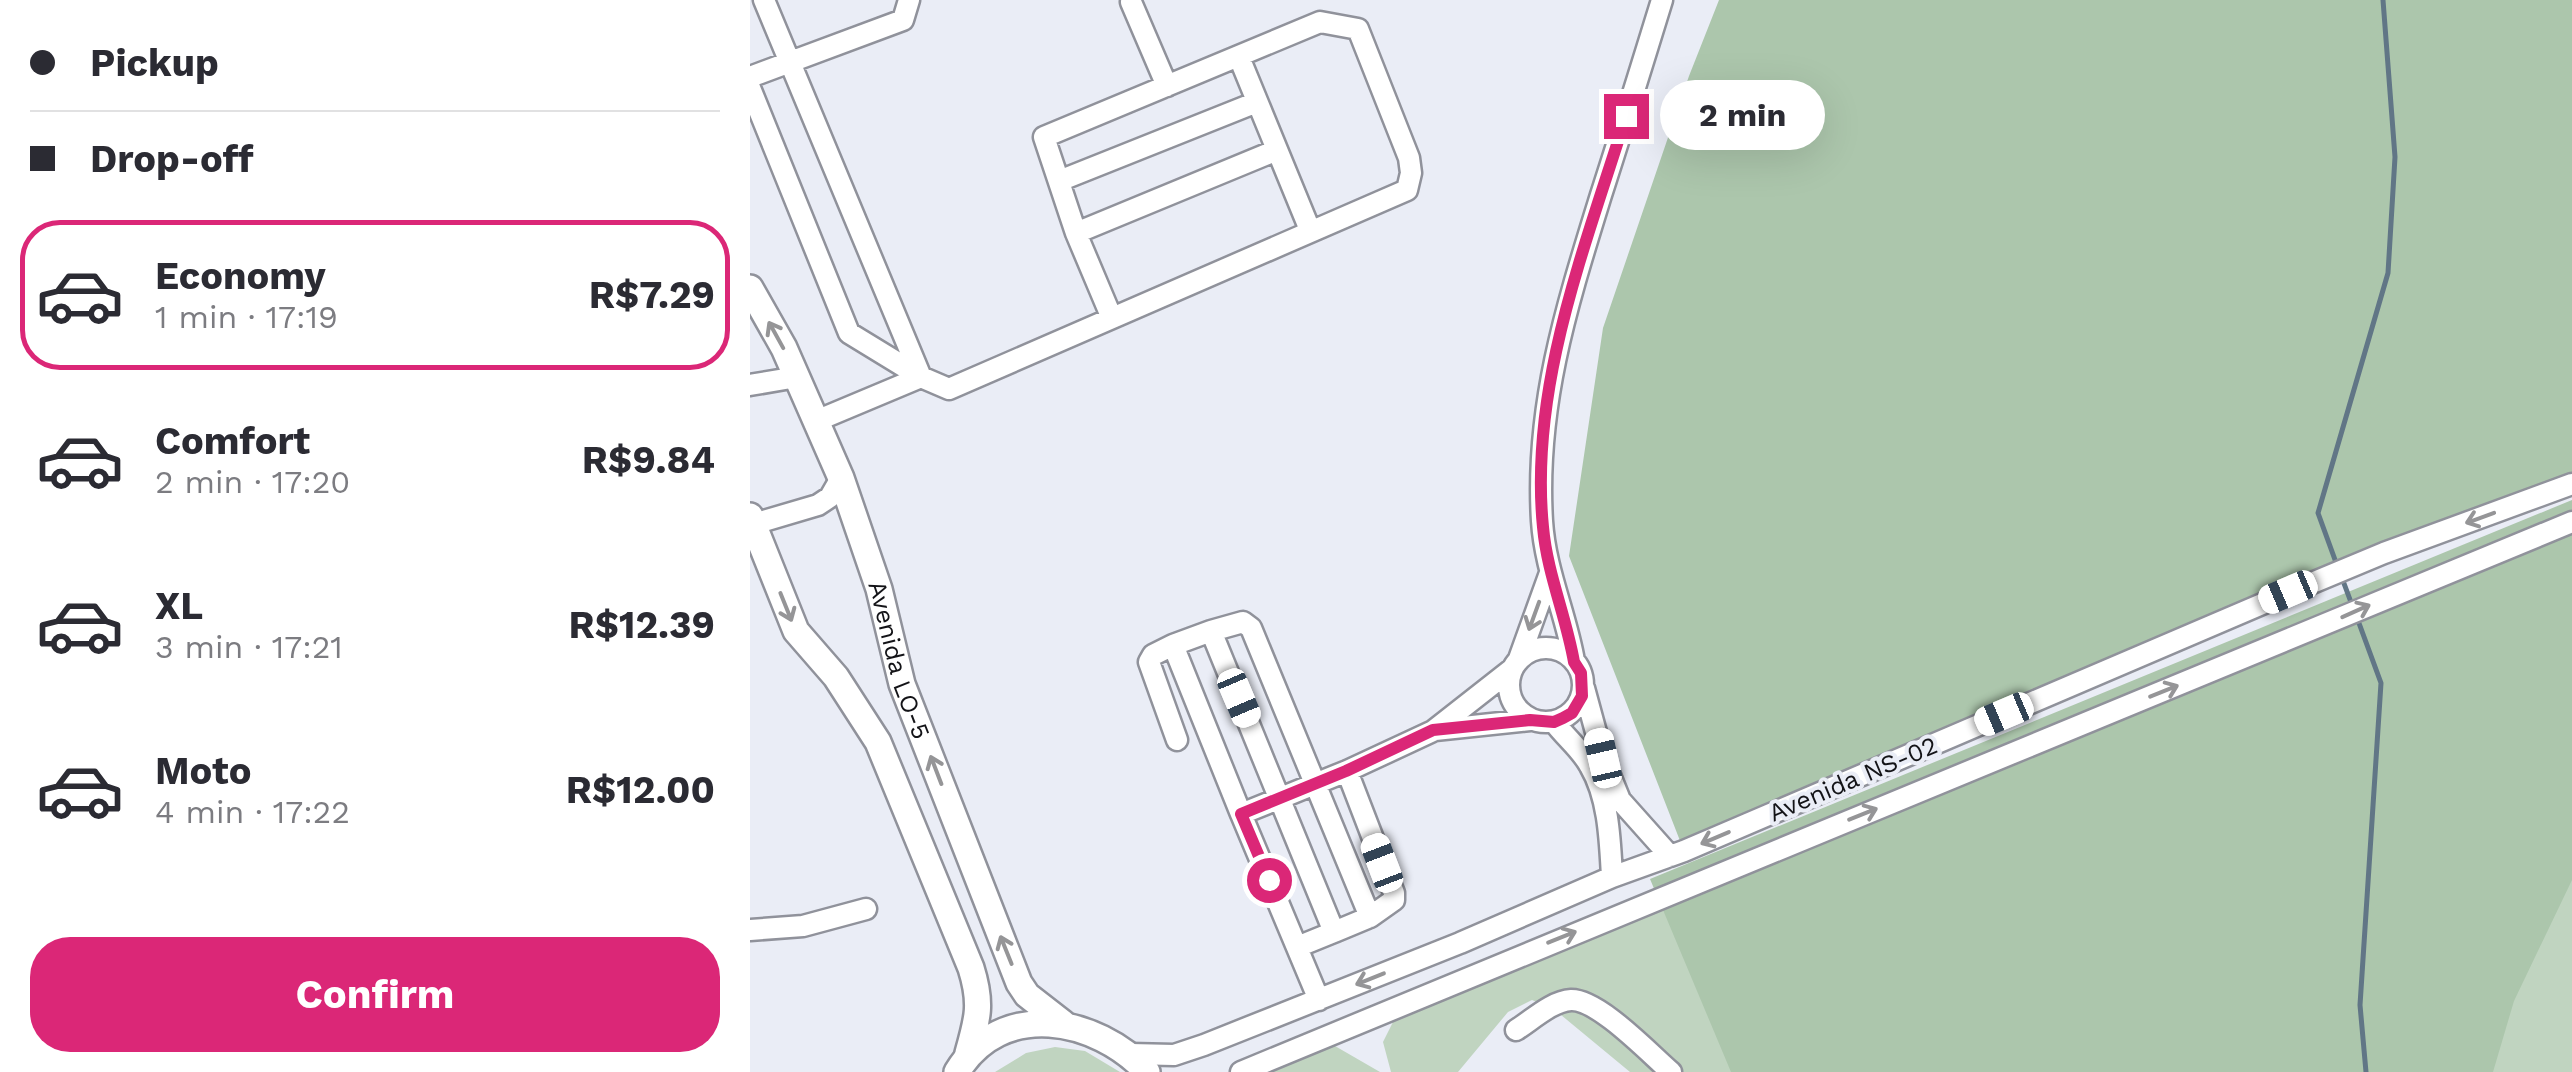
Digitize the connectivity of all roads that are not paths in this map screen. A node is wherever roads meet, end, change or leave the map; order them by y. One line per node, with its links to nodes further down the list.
1 (764, 0): 6 (street)
2 (909, 0): 6 (street)
3 (1662, 0): 25 (street)
4 (1131, 2): 8 (street)
5 (1238, 57): 8 (street); 10 (street); 13 (street)
6 (792, 60): 7 (street); 17 (street)
7 (750, 78)
8 (1168, 86): 12 (street)
9 (750, 88): 17 (street)
10 (1257, 102): 11 (street); 12 (street)
11 (1277, 150): 13 (street); 14 (street)
12 (1060, 181): 14 (street)
13 (1310, 230): 16 (street)
14 (1076, 233): 16 (street)
15 (750, 288): 18 (main road, Avenida LO-5, one-way to 15)
16 (1111, 316): 17 (street)
17 (921, 376): 20 (street)
18 (797, 377): 19 (street); 20 (main road, Avenida LO-5)
19 (750, 385)
20 (816, 421): 21 (main road, Avenida LO-5)
21 (841, 478): 23 (street); 47 (main road, Avenida LO-5, one-way to 21)
22 (2572, 484): 39 (street, Avenida NS-02, one-way to 39)
23 (751, 522): 49 (main road, Avenida LO-5, one-way to 49)
24 (2572, 522): 51 (street, Avenida NS-02, one-way to 24)
25 (1550, 574): 28 (street); 29 (street, one-way to 29)
26 (1211, 631): 27 (street); 36 (street); 37 (street)
27 (1173, 645): 34 (street); 38 (street)
28 (1574, 662): 29 (street); 30 (street)
29 (1516, 664): 31 (street); 33 (street)
30 (1583, 686): 32 (street); 39 (street)
31 (1530, 720): 32 (street); 33 (street)
32 (1554, 722): 40 (street)
33 (1433, 730): 35 (street)
34 (1177, 740)
35 (1346, 771): 36 (street); 42 (street)
36 (1314, 784): 37 (street); 42 (street)
37 (1280, 798): 38 (street); 44 (street)
38 (1241, 814): 45 (street)
39 (1670, 856): 40 (street, Avenida NS-02)
40 (1612, 877): 46 (street, Avenida NS-02, one-way to 46)
41 (866, 909): 43 (street)
42 (1370, 917): 44 (street)
43 (750, 930)
44 (1334, 932): 45 (street)
45 (1297, 947): 46 (street)
46 (1319, 1000): 50 (street, Avenida NS-02)
47 (1062, 1022): 49 (main road); 50 (main road)
48 (1516, 1030): 52 (street)
49 (962, 1062)
50 (1138, 1063)
51 (1241, 1072)
52 (1672, 1072)

